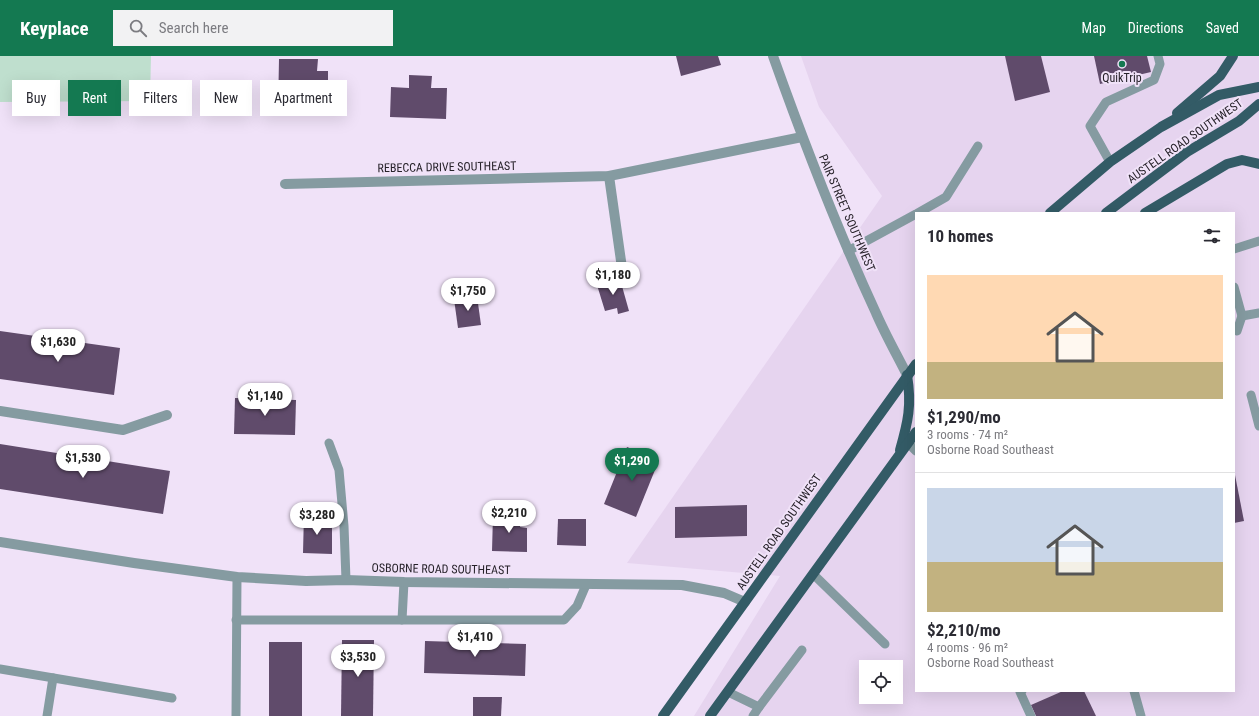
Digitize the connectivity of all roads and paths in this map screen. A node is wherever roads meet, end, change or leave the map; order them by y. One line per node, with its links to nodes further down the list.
1 (773, 56): 7 (street, PAIR STREET SOUTHWEST)
2 (1158, 56): 9 (lane)
3 (1233, 56): 6 (main road)
4 (1259, 87): 6 (main road, AUSTELL ROAD SOUTHWEST)
5 (1259, 104): 15 (main road, AUSTELL ROAD SOUTHWEST)
6 (1161, 127): 9 (main road, AUSTELL ROAD SOUTHWEST)
7 (802, 137): 11 (street, REBECCA DRIVE SOUTHEAST); 20 (street, PAIR STREET SOUTHWEST)
8 (978, 146): 13 (lane)
9 (1110, 162): 14 (main road, AUSTELL ROAD SOUTHWEST)
10 (1259, 164): 16 (main road)
11 (610, 176): 12 (street, REBECCA DRIVE SOUTHEAST); 21 (street)
12 (285, 184)
13 (919, 212)
14 (1051, 212)
15 (1107, 212)
16 (1147, 212)
17 (915, 214): 20 (lane)
18 (1259, 240): 19 (lane)
19 (1235, 249)
20 (848, 251): 27 (street, PAIR STREET SOUTHWEST)
21 (622, 268)
22 (1235, 291): 24 (lane)
23 (1259, 313): 24 (lane)
24 (1242, 316): 25 (lane)
25 (1237, 331)
26 (915, 365): 27 (main road, AUSTELL ROAD SOUTHWEST)
27 (907, 375): 36 (main road); 43 (main road, AUSTELL ROAD SOUTHWEST)
28 (1252, 395): 31 (lane)
29 (0, 411): 30 (street)
30 (167, 415)
31 (1259, 426)
32 (915, 433): 34 (main road)
33 (329, 443): 40 (lane)
34 (908, 443): 35 (lane); 36 (main road)
35 (915, 450)
36 (897, 458): 38 (main road)
37 (0, 542): 39 (street, OSBORNE ROAD SOUTHEAST)
38 (813, 574): 46 (lane); 50 (main road)
39 (237, 577): 40 (street, OSBORNE ROAD SOUTHEAST); 44 (lane)
40 (346, 580): 41 (street, OSBORNE ROAD SOUTHEAST)
41 (404, 582): 42 (street, OSBORNE ROAD SOUTHEAST); 45 (lane)
42 (586, 585): 43 (street, OSBORNE ROAD SOUTHEAST); 45 (lane)
43 (746, 602): 57 (main road, AUSTELL ROAD SOUTHWEST)
44 (236, 620): 45 (lane); 56 (lane)
45 (402, 620)
46 (885, 644)
47 (802, 650): 54 (lane)
48 (0, 669): 49 (lane)
49 (53, 678): 53 (lane); 55 (lane)
50 (728, 692): 54 (lane); 58 (main road)
51 (1020, 692): 60 (lane)
52 (1134, 692): 61 (lane)
53 (172, 698)
54 (759, 707): 59 (lane)
55 (47, 716)
56 (236, 716)
57 (663, 716)
58 (710, 716)
59 (754, 716)
60 (1031, 716)
61 (1142, 716)

